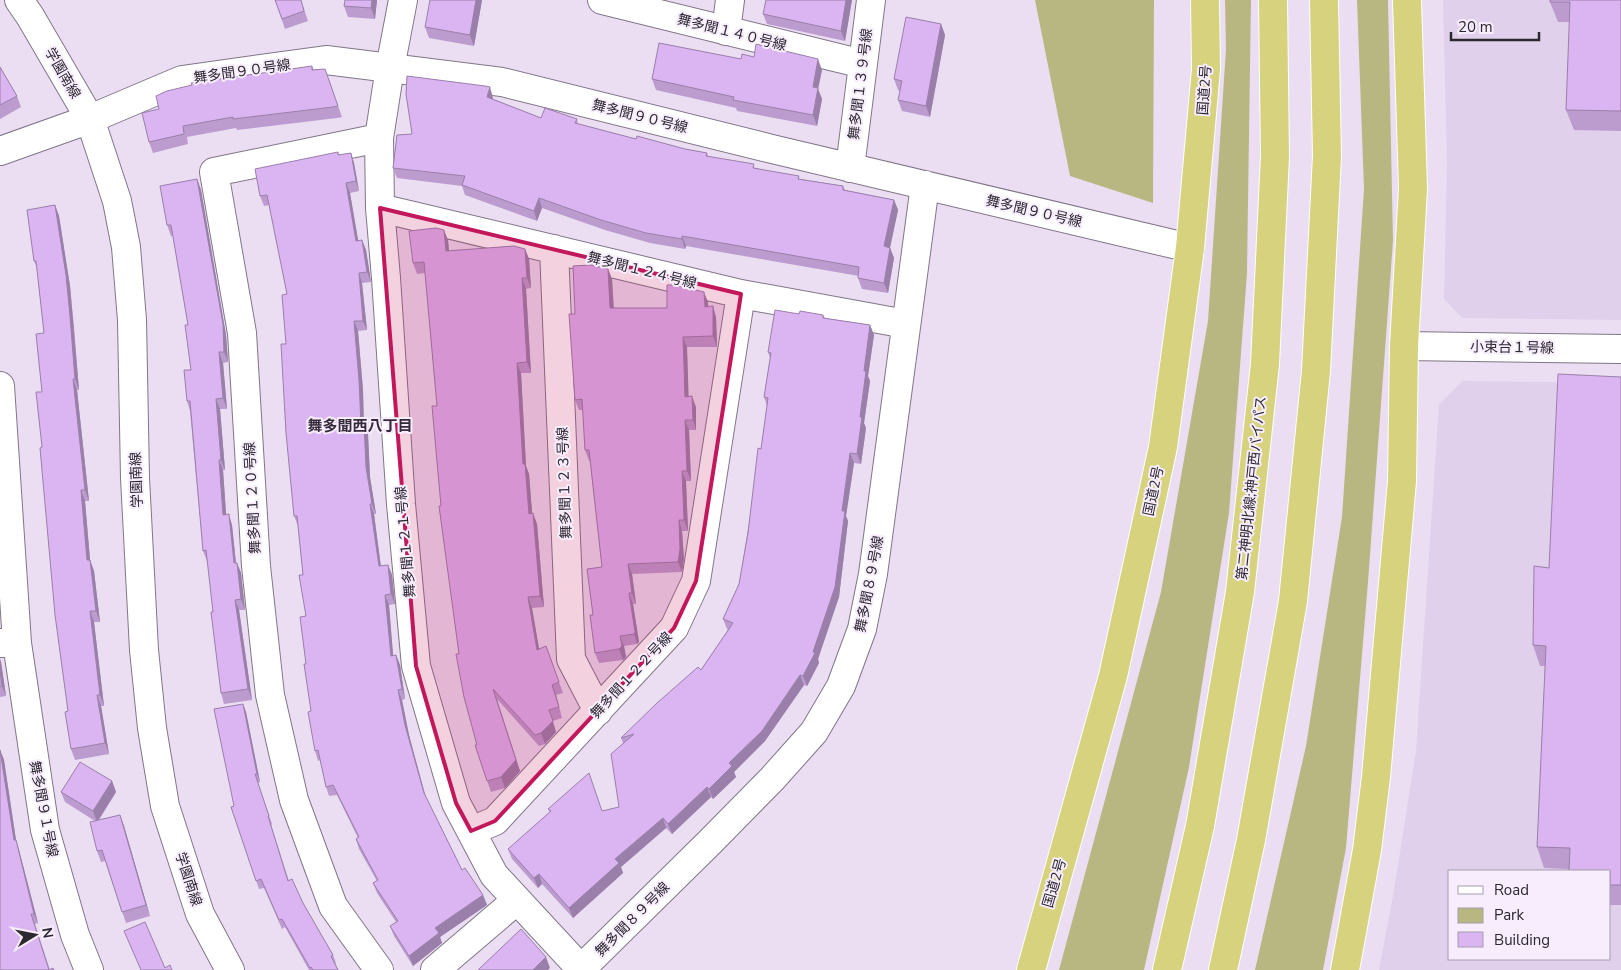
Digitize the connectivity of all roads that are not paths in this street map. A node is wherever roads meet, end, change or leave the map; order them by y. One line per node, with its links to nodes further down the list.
1 (20, 0): 13 (street, 学園南線)
2 (403, 0): 12 (street, 舞多聞１２１号線)
3 (602, 0): 10 (street, 舞多聞１４０号線)
4 (730, 0): 10 (street)
5 (871, 0): 11 (street, 舞多聞１３９号線)
6 (1205, 0): 19 (highway, 国道2号)
7 (1273, 0): 37 (highway, 第二神明北線;神戸西バイパス)
8 (1324, 0): 38 (highway)
9 (1407, 0): 23 (highway)
10 (726, 31): 11 (street, 舞多聞１４０号線)
11 (862, 64): 16 (street, 舞多聞１３９号線)
12 (390, 68): 13 (street, 舞多聞９０号線); 14 (street, 舞多聞１２１号線); 16 (street, 舞多聞９０号線)
13 (90, 119): 15 (street, 舞多聞９０号線); 32 (street, 学園南線)
14 (380, 138): 18 (street, 舞多聞１２１号線); 33 (street, 舞多聞１２０号線)
15 (0, 151)
16 (850, 168): 17 (street, 舞多聞９０号線)
17 (925, 185): 19 (street, 舞多聞９０号線); 22 (street, 舞多聞８９号線)
18 (380, 208): 20 (street, 舞多聞１２４号線); 29 (street, 舞多聞１２１号線)
19 (1190, 248): 36 (highway, 国道2号)
20 (554, 249): 21 (street, 舞多聞１２４号線); 28 (street, 舞多聞１２３号線)
21 (742, 294): 22 (street, 舞多聞１２４号線); 28 (street, 舞多聞１２２号線)
22 (906, 324): 35 (street, 舞多聞８９号線)
23 (1404, 346): 24 (street, 小束台１号線); 39 (highway)
24 (1621, 349)
25 (0, 386): 26 (street, 舞多聞９１号線)
26 (4, 492): 27 (street, 舞多聞９１号線)
27 (9, 643): 31 (street, 舞多聞９１号線)
28 (598, 710): 29 (street, 舞多聞１２２号線)
29 (471, 831): 30 (street, 舞多聞１２１号線)
30 (517, 900): 34 (street); 35 (street, 舞多聞１２１号線)
31 (89, 970)
32 (230, 970)
33 (379, 970)
34 (435, 970)
35 (580, 970)
36 (1031, 970)
37 (1167, 970)
38 (1223, 970)
39 (1345, 970)

